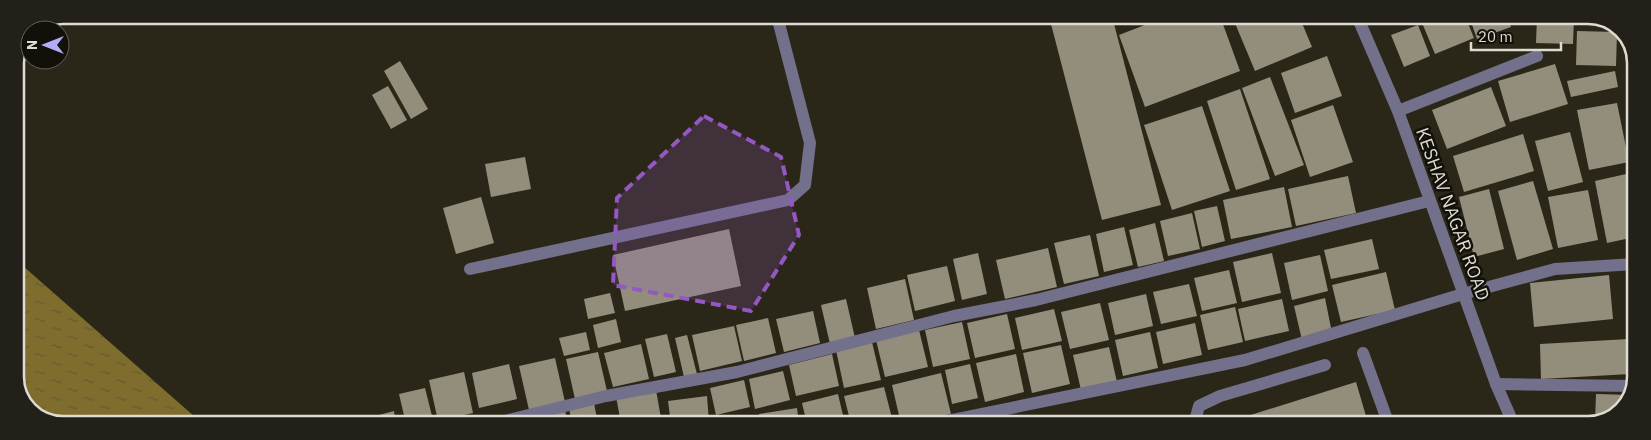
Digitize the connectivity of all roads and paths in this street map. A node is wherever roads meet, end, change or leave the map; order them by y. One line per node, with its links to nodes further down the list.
1 (779, 24): 7 (street)
2 (1360, 24): 4 (street, KESHAV NAGAR ROAD)
3 (1537, 56): 4 (street)
4 (1398, 111): 5 (street, KESHAV NAGAR ROAD)
5 (1430, 201): 8 (street, KESHAV NAGAR ROAD); 14 (street)
6 (1627, 265): 8 (street)
7 (470, 270)
8 (1463, 294): 11 (street, KESHAV NAGAR ROAD); 13 (street)
9 (1363, 352): 18 (street)
10 (1326, 365): 17 (street)
11 (1496, 384): 12 (street); 19 (street, KESHAV NAGAR ROAD)
12 (1626, 386)
13 (1001, 411): 15 (street); 16 (street)
14 (525, 416)
15 (975, 416)
16 (1002, 416)
17 (1196, 416)
18 (1386, 416)
19 (1510, 416)

